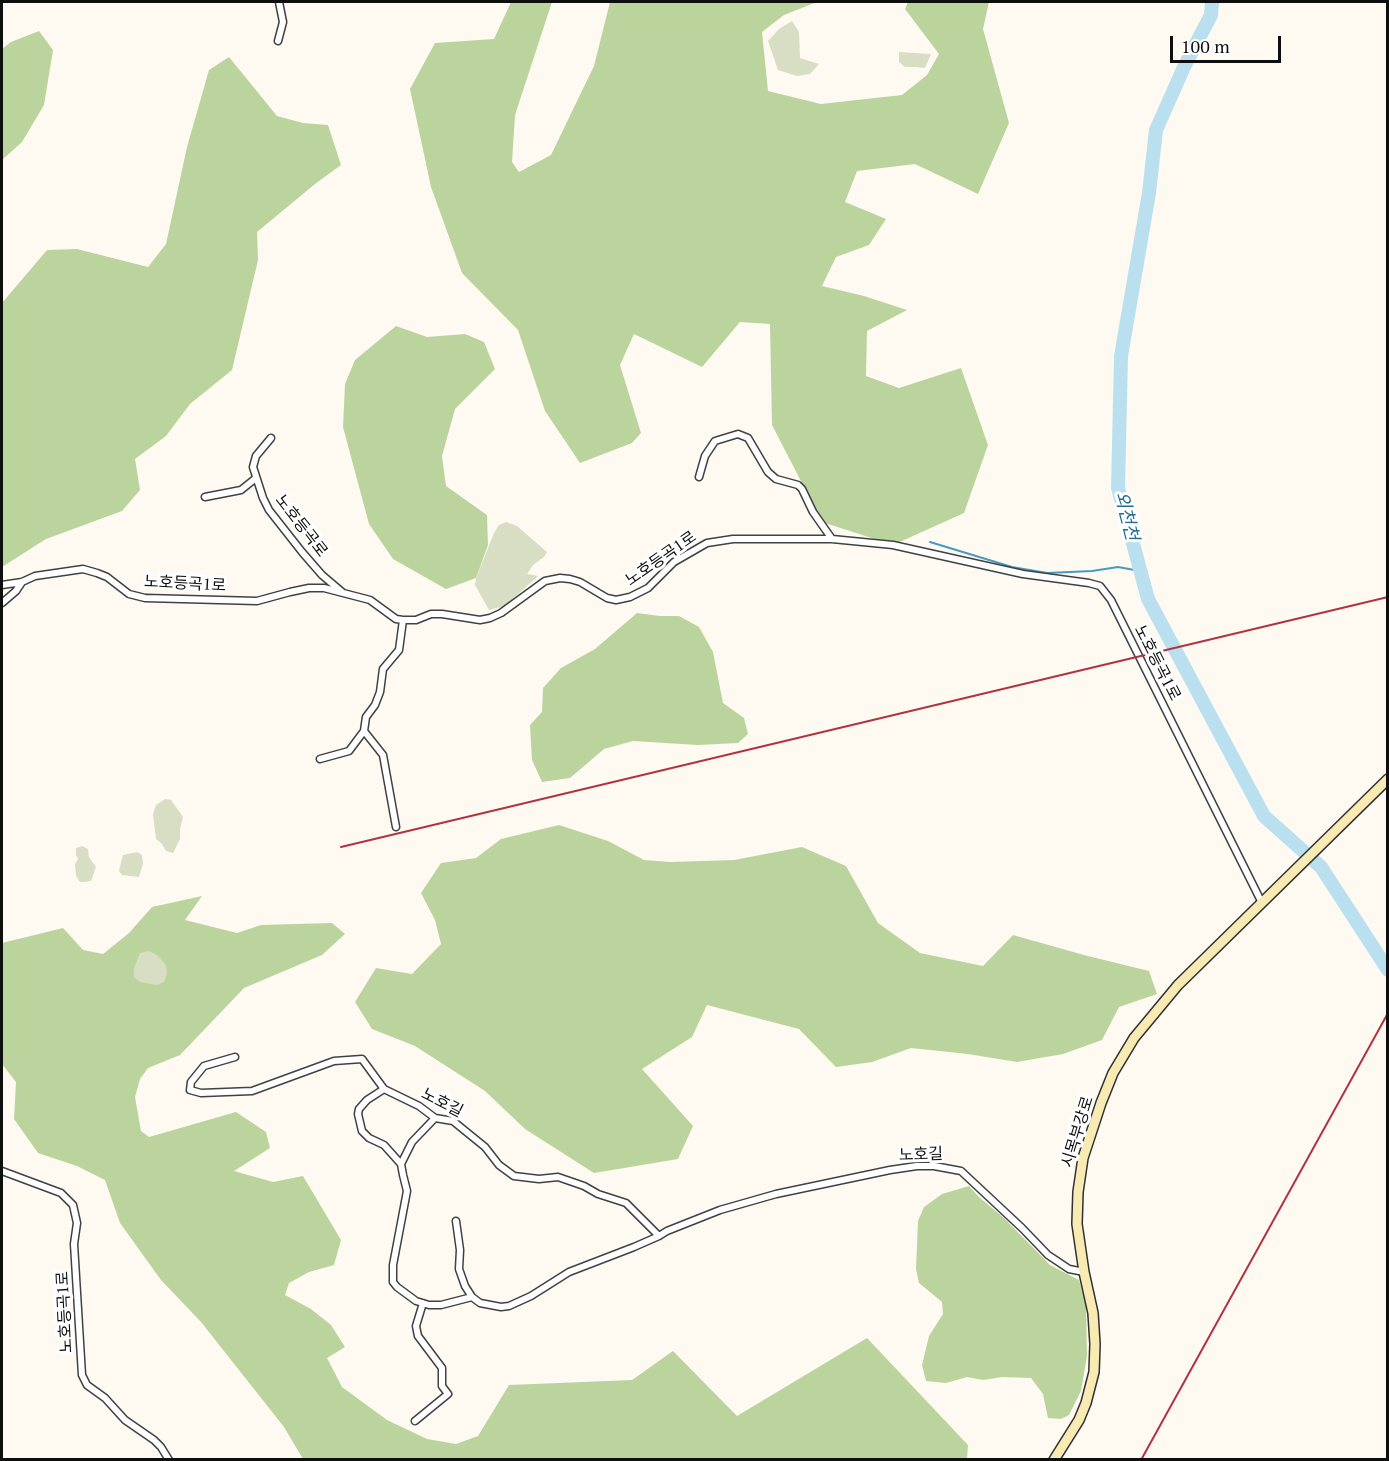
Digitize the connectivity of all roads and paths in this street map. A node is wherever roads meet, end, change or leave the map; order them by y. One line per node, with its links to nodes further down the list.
1 (279, 2): 2 (street)
2 (278, 41)
3 (271, 438): 5 (street)
4 (699, 477): 7 (street)
5 (256, 478): 6 (street); 10 (street, 노호등곡로)
6 (205, 496)
7 (832, 539): 12 (street, 노호등곡1로); 17 (street, 노호등곡1로)
8 (22, 582): 9 (street); 10 (street, 노호등곡1로); 11 (street)
9 (2, 585)
10 (342, 592): 12 (street, 노호등곡1로)
11 (2, 603)
12 (403, 620): 13 (street)
13 (364, 731): 14 (street); 16 (street)
14 (320, 759)
15 (1388, 779): 17 (main road, 시목부강로)
16 (396, 827)
17 (1265, 900): 25 (main road, 시목부강로)
18 (235, 1057): 19 (street)
19 (384, 1089): 20 (street, 노호길); 21 (street)
20 (435, 1118): 21 (street); 24 (street, 노호길)
21 (401, 1164): 27 (street)
22 (2, 1171): 29 (street, 노호등곡1로)
23 (456, 1221): 26 (street)
24 (659, 1236): 25 (street, 노호길); 26 (street, 노호길)
25 (1084, 1272): 30 (main road, 시목부강로)
26 (472, 1298): 27 (street)
27 (423, 1303): 28 (street)
28 (416, 1421)
29 (169, 1460)
30 (1054, 1460)

